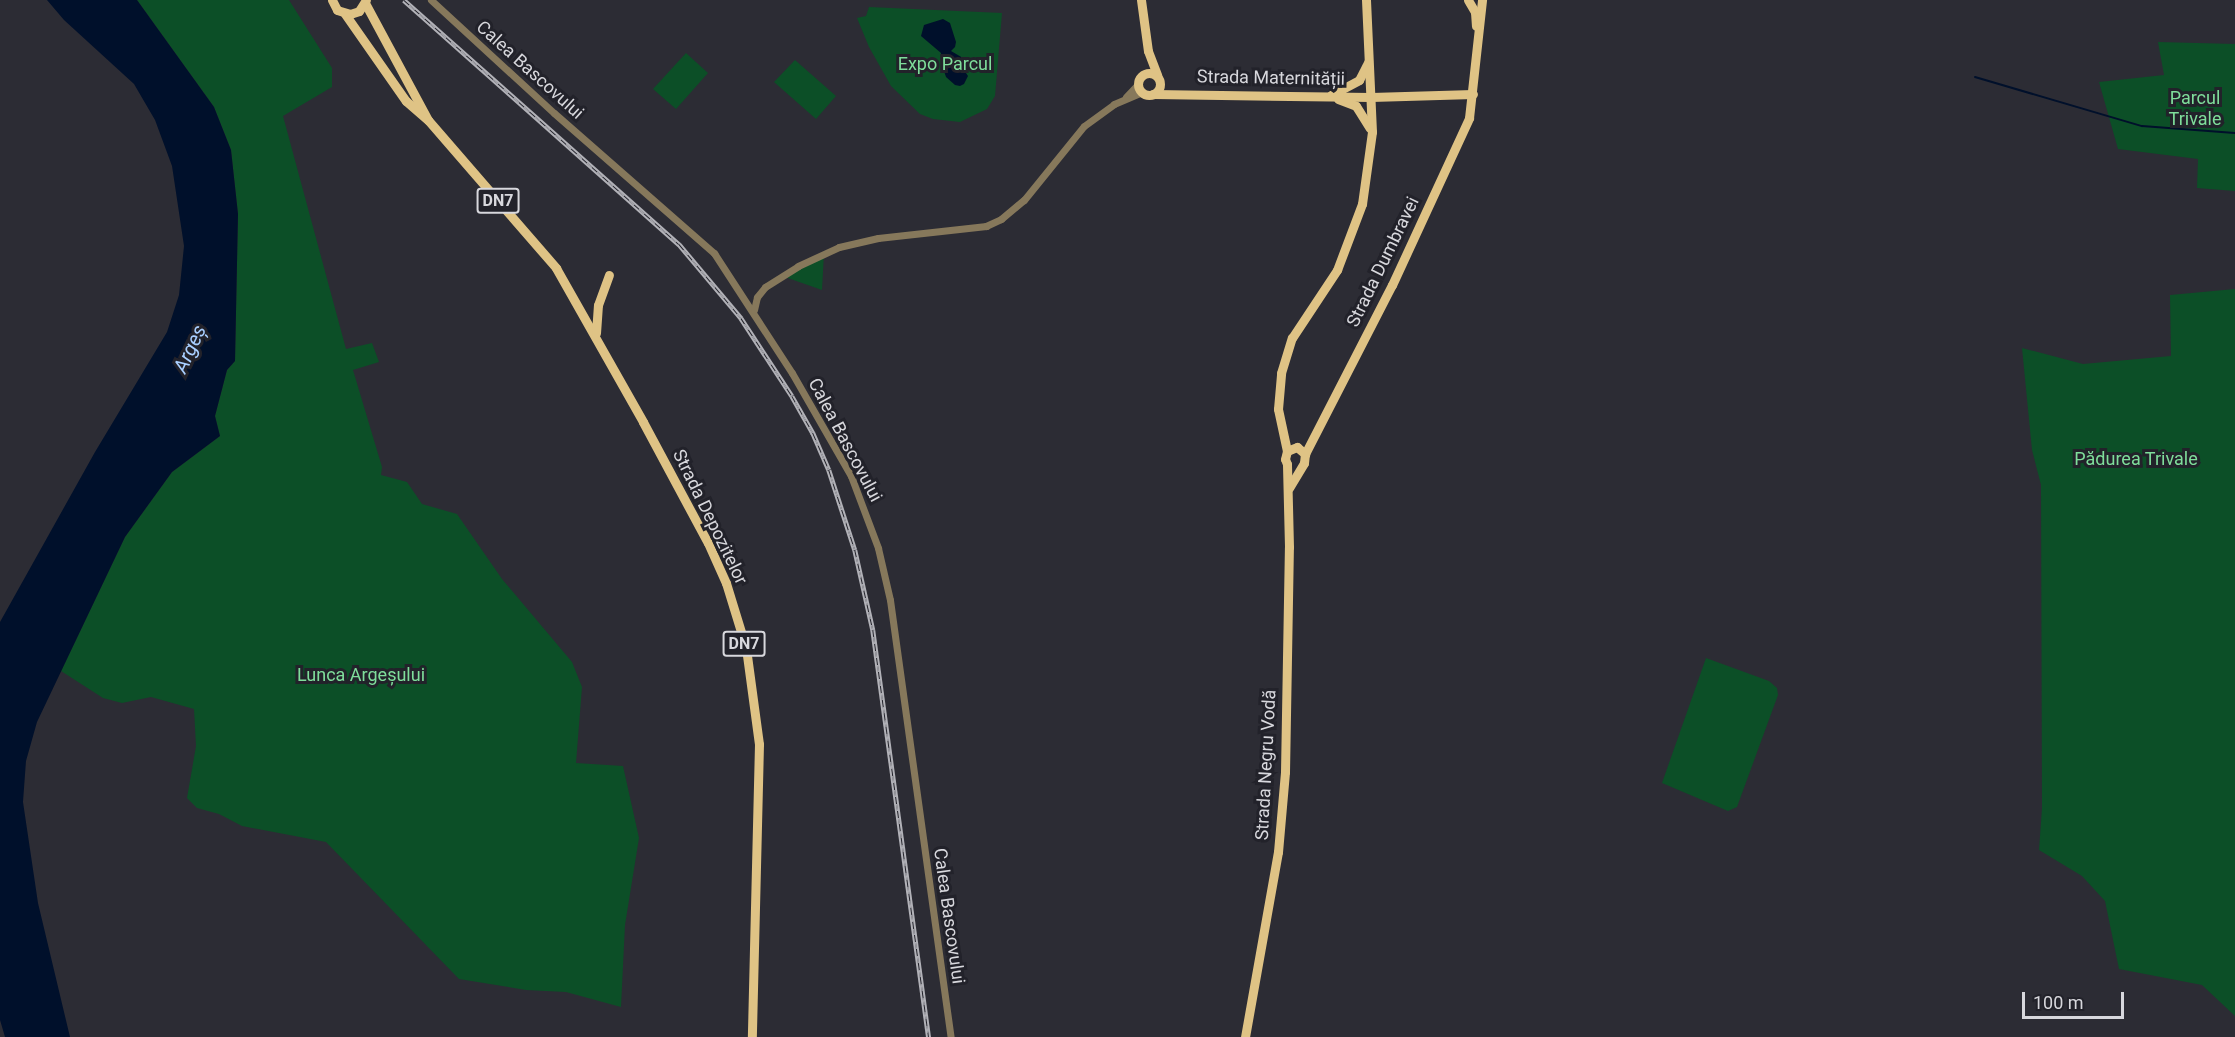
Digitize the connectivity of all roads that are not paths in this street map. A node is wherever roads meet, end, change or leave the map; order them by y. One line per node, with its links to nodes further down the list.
1 (431, 0): 23 (street, Calea Bascovului)
2 (1141, 0): 9 (main road)
3 (1366, 0): 11 (main road)
4 (1468, 0): 10 (main road)
5 (1482, 0): 10 (main road)
6 (332, 1): 8 (main road, DN7)
7 (366, 2): 8 (main road, DN7); 20 (main road, Strada Depozitelor / DN7)
8 (345, 14): 20 (main road, Strada Depozitelor / DN7)
9 (1148, 51): 12 (main road); 13 (main road)
10 (1476, 52): 17 (main road, Strada Dumbravei)
11 (1369, 60): 18 (main road); 19 (main road)
12 (1144, 73): 13 (main road); 14 (main road)
13 (1159, 77): 15 (main road); 16 (main road)
14 (1140, 88): 16 (main road); 23 (street)
15 (1171, 93): 16 (main road, Strada Maternității); 18 (main road, Strada Maternității)
16 (1153, 94)
17 (1473, 94): 19 (main road, Strada Maternității); 26 (main road, Strada Dumbravei)
18 (1327, 96): 19 (main road, Strada Maternității); 21 (main road)
19 (1371, 97): 21 (main road)
20 (428, 120): 24 (main road, Strada Depozitelor / DN7)
21 (1372, 132): 25 (main road)
22 (609, 274): 24 (main road)
23 (754, 310): 31 (street, Calea Bascovului)
24 (596, 336): 30 (main road, Strada Depozitelor / DN7)
25 (1287, 451): 26 (main road); 27 (main road)
26 (1305, 454): 28 (main road)
27 (1287, 464): 28 (main road); 29 (main road, Strada Negru Vodă)
28 (1300, 467): 29 (main road, Strada Negru Vodă)
29 (1288, 491): 32 (main road, Strada Negru Vodă)
30 (752, 1037)
31 (951, 1037)
32 (1245, 1037)

